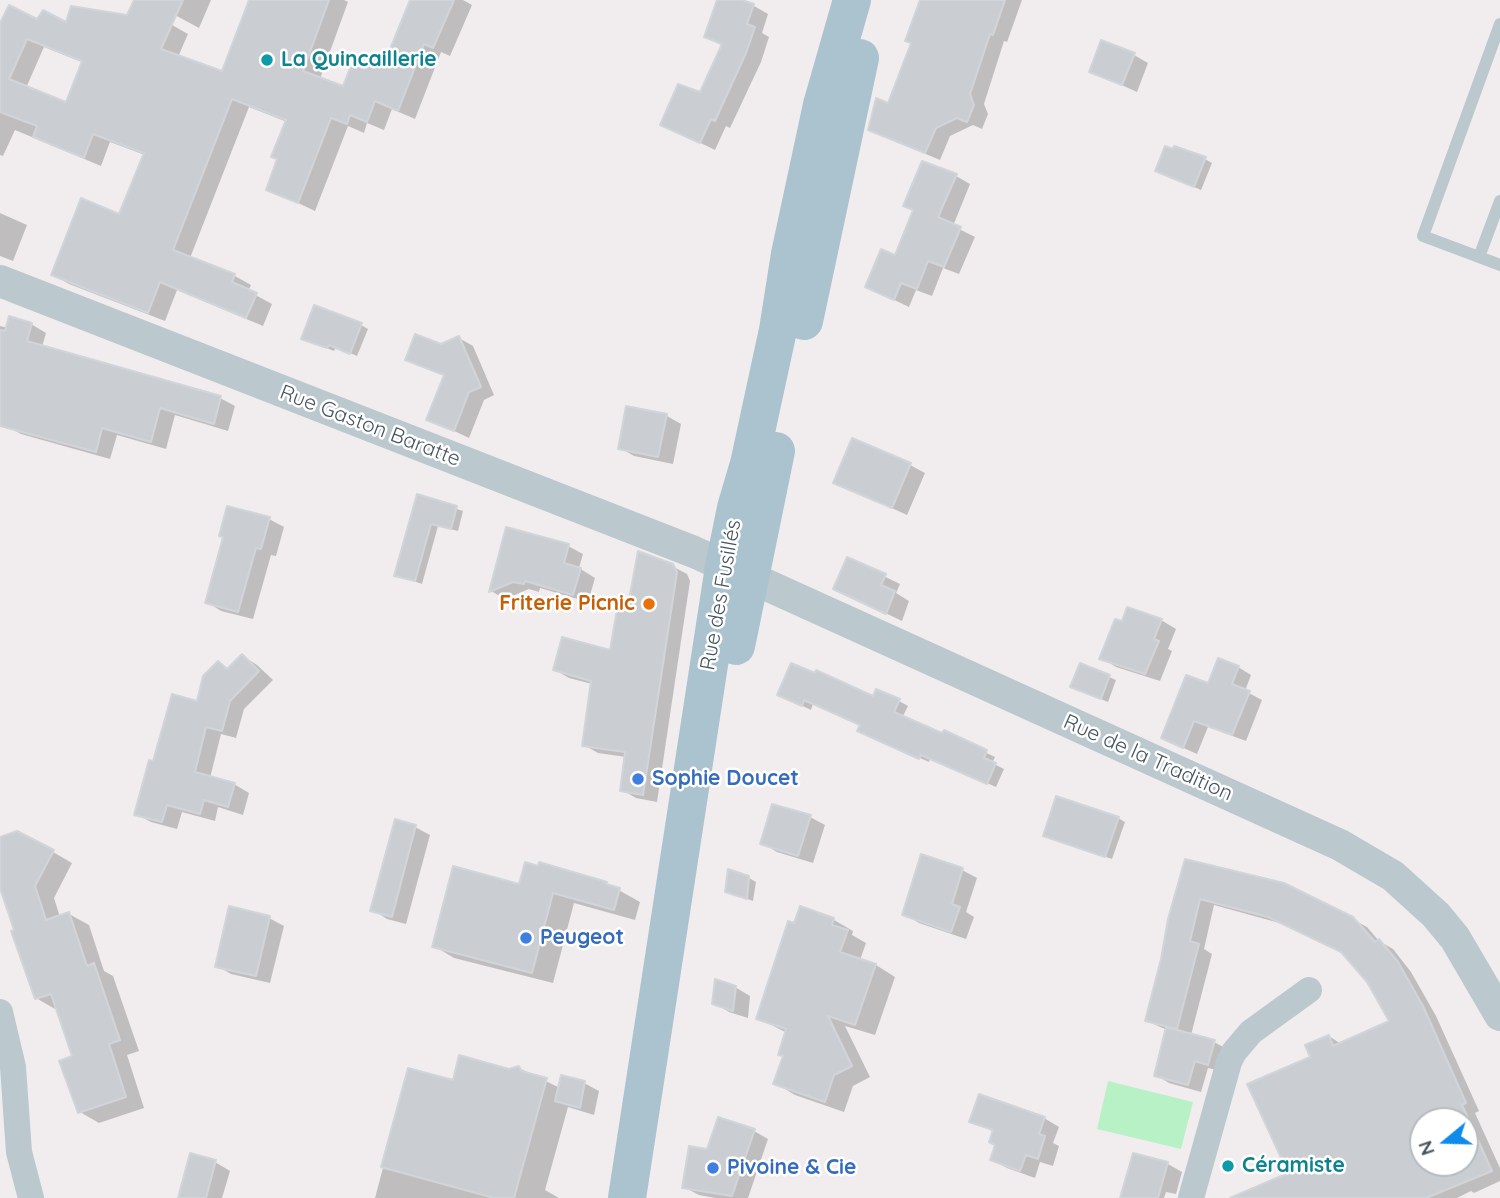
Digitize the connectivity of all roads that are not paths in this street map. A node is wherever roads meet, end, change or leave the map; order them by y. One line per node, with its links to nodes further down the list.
1 (852, 0): 8 (main road, Rue des Fusillés)
2 (876, 0): 8 (main road, Rue des Fusillés)
3 (1500, 24): 5 (lane)
4 (1500, 201): 5 (lane)
5 (1479, 257): 6 (lane)
6 (1500, 265)
7 (0, 281): 8 (street, Rue Gaston Baratte)
8 (738, 573): 11 (street, Rue de la Tradition); 13 (main road, Rue des Fusillés); 14 (main road, Rue des Fusillés)
9 (1309, 990): 15 (street)
10 (0, 1012): 12 (street)
11 (1500, 1015)
12 (31, 1198)
13 (627, 1198)
14 (651, 1198)
15 (1191, 1198)

